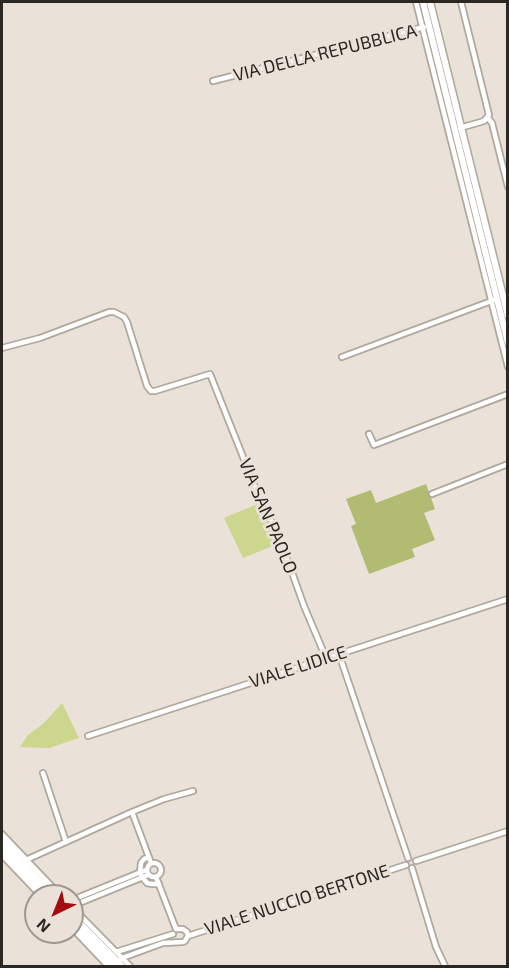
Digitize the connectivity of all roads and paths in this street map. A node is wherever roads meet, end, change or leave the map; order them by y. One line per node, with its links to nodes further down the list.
1 (416, 2): 5 (street)
2 (423, 2): 5 (street)
3 (430, 2): 5 (street)
4 (461, 2): 7 (street)
5 (429, 25): 6 (street, VIA DELLA REPUBBLICA); 8 (street); 8 (street)
6 (213, 81)
7 (488, 118): 8 (street); 9 (street)
8 (455, 130): 10 (street); 10 (street)
9 (507, 187)
10 (497, 299): 11 (street); 12 (street); 14 (street); 15 (street)
11 (507, 316)
12 (507, 343)
13 (2, 348): 22 (street, VIA SAN PAOLO)
14 (342, 357)
15 (507, 368)
16 (507, 394): 17 (street)
17 (369, 434)
18 (507, 464): 19 (street)
19 (432, 494)
20 (507, 599): 21 (street, VIALE LIDICE)
21 (339, 654): 22 (street, VIALE LIDICE); 34 (street)
22 (326, 658): 23 (street, VIALE LIDICE)
23 (88, 736)
24 (43, 773): 30 (street)
25 (193, 791): 26 (street)
26 (132, 812): 30 (street); 33 (street)
27 (507, 831): 36 (street)
28 (2, 834): 35 (street)
29 (2, 841): 45 (street)
30 (66, 842): 35 (street)
31 (2, 849): 44 (street)
32 (2, 855): 43 (street)
33 (149, 857): 37 (street); 41 (street)
34 (408, 858): 36 (street); 38 (street)
35 (26, 860): 46 (street)
36 (416, 861): 39 (street)
37 (151, 863): 40 (street); 42 (street)
38 (406, 865): 39 (street); 54 (street, VIALE NUCCIO BERTONE)
39 (412, 868): 64 (street)
40 (147, 872): 41 (street); 42 (street)
41 (141, 875): 47 (street); 48 (street); 49 (street)
42 (156, 877): 47 (street)
43 (30, 884)
44 (35, 884)
45 (43, 884)
46 (49, 884)
47 (159, 884): 52 (street)
48 (84, 896)
49 (84, 901)
50 (84, 919): 59 (street)
51 (84, 928): 61 (street)
52 (173, 932): 54 (street, VIALE NUCCIO BERTONE); 56 (street); 57 (street, VIALE NUCCIO BERTONE); 58 (street)
53 (84, 933): 61 (street)
54 (188, 936): 56 (street, VIALE NUCCIO BERTONE)
55 (84, 941): 62 (street)
56 (177, 942): 57 (street, VIALE NUCCIO BERTONE)
57 (163, 944): 60 (street, VIALE NUCCIO BERTONE)
58 (139, 945): 59 (street); 60 (street)
59 (116, 952): 61 (street)
60 (133, 954): 61 (street, VIALE NUCCIO BERTONE)
61 (117, 964): 63 (street)
62 (108, 966)
63 (130, 966)
64 (445, 966)

